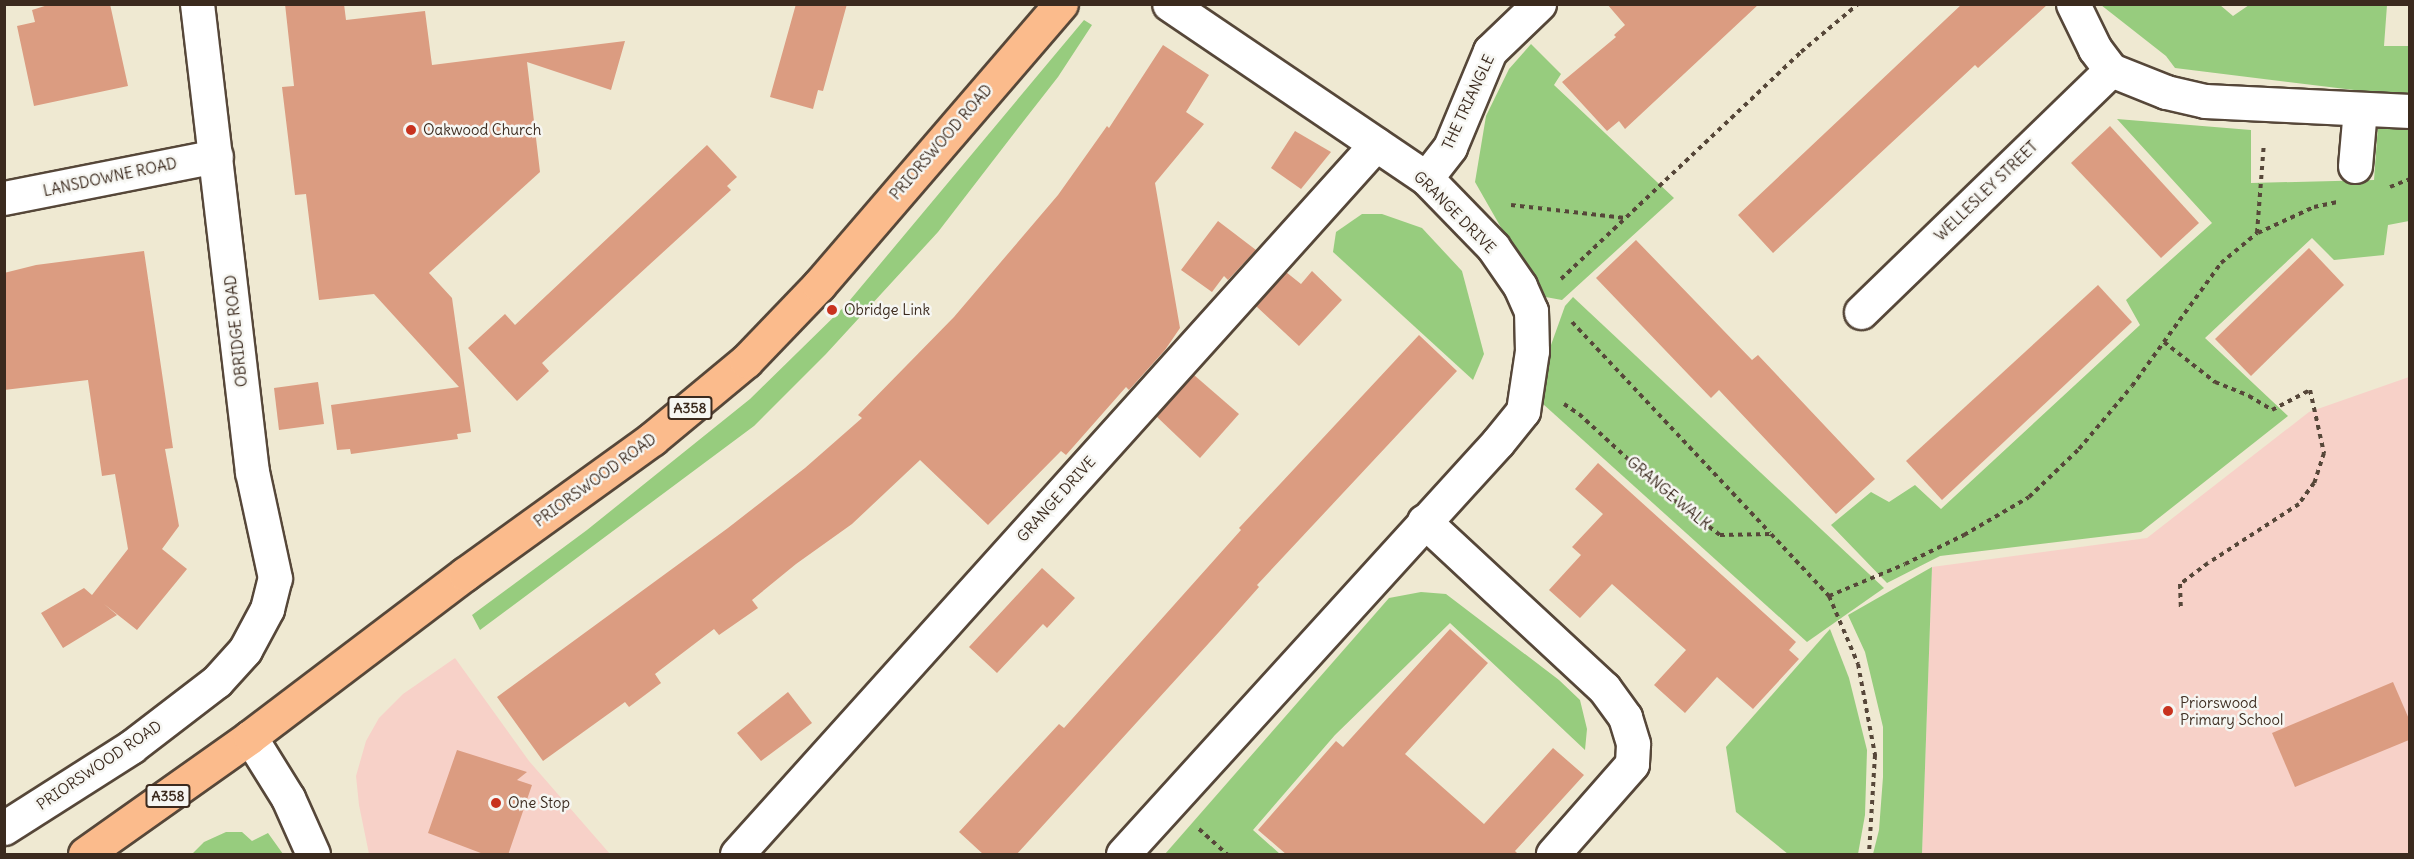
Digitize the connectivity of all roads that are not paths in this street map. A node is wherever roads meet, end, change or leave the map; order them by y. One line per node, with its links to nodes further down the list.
1 (197, 4): 10 (street, OBRIDGE ROAD)
2 (1061, 4): 17 (main road, PRIORSWOOD ROAD / A358)
3 (1169, 4): 9 (street, GRANGE DRIVE)
4 (1539, 4): 12 (street, THE TRIANGLE)
5 (2073, 4): 6 (street)
6 (2111, 70): 7 (street); 14 (street, WELLESLEY STREET)
7 (2360, 109): 8 (street); 11 (street)
8 (2409, 111)
9 (1376, 144): 12 (street, GRANGE DRIVE); 21 (street, GRANGE DRIVE)
10 (216, 156): 13 (street, LANSDOWNE ROAD); 16 (street, OBRIDGE ROAD)
11 (2355, 166)
12 (1435, 187): 15 (street, GRANGE DRIVE)
13 (4, 198)
14 (1861, 312)
15 (1424, 521): 22 (street, GRANGE DRIVE); 23 (street)
16 (245, 650): 18 (street, PRIORSWOOD ROAD)
17 (250, 737): 19 (main road, PRIORSWOOD ROAD / A358); 20 (street)
18 (4, 828)
19 (85, 855)
20 (313, 855)
21 (737, 855)
22 (1123, 855)
23 (1553, 855)

